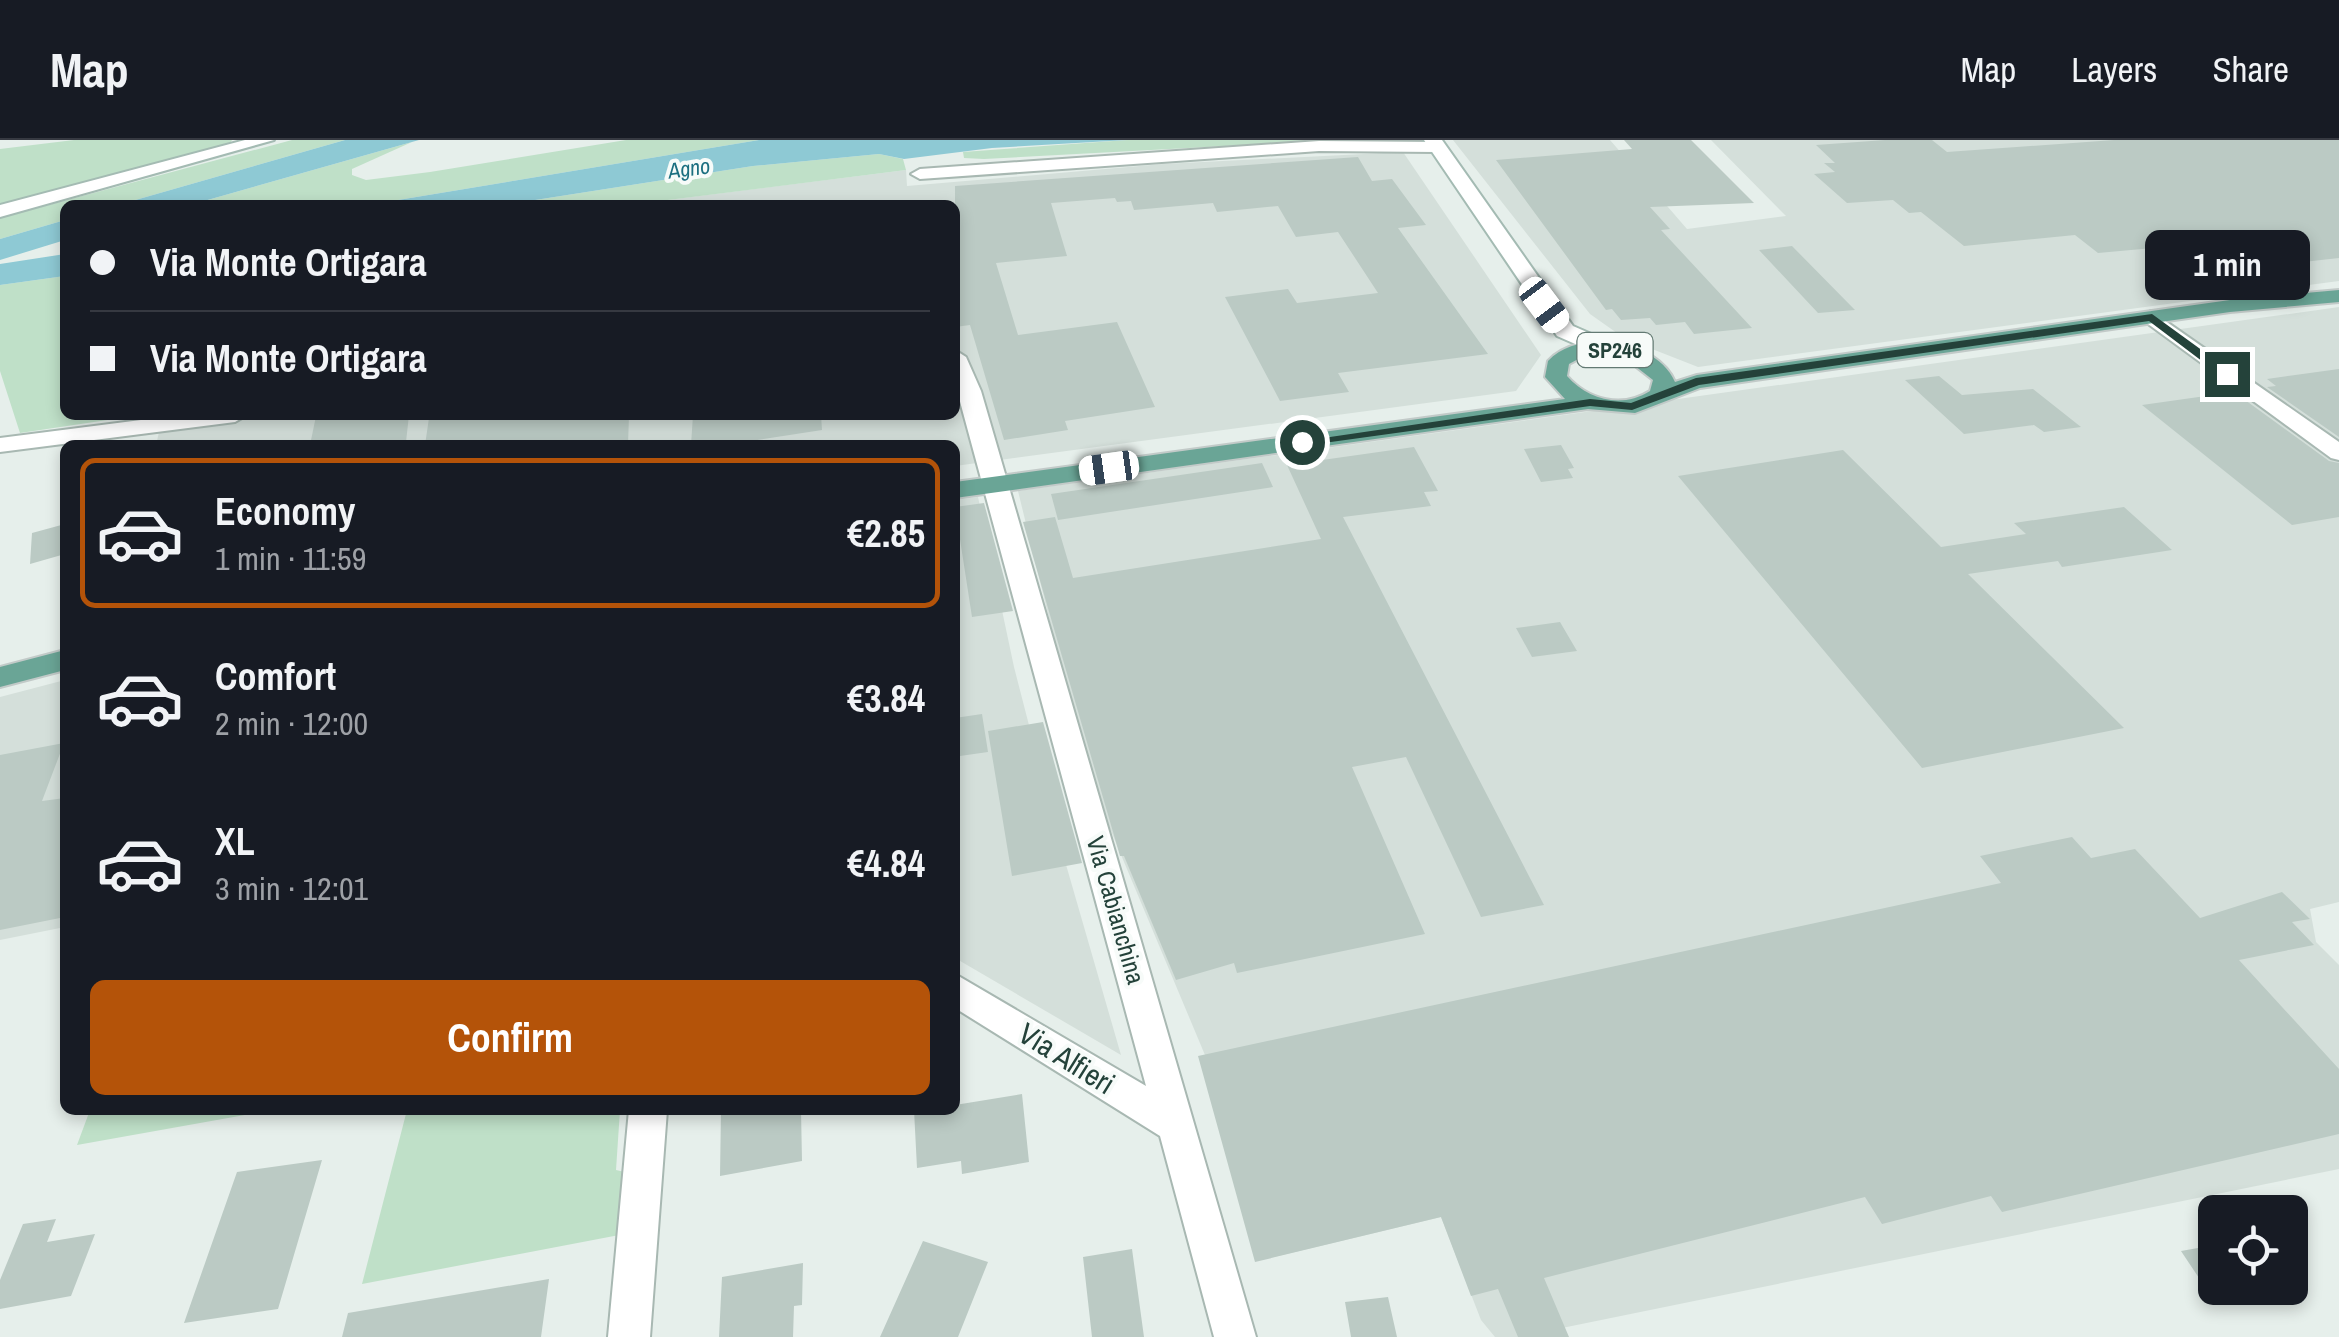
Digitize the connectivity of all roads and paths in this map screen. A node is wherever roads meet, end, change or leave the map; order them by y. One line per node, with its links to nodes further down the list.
1 (265, 140): 4 (street)
2 (1435, 143): 3 (street); 7 (street)
3 (920, 174)
4 (0, 211)
5 (2339, 296): 6 (main road)
6 (2152, 317): 10 (main road); 17 (street)
7 (1566, 343): 8 (main road, SP246); 11 (main road, SP246)
8 (1654, 366): 10 (main road); 12 (main road, SP246)
9 (960, 368): 18 (street, Via Cabianchina)
10 (1696, 382): 12 (main road)
11 (1562, 385): 13 (main road, SP246); 14 (main road)
12 (1660, 394): 13 (main road, SP246)
13 (1590, 402): 14 (main road)
14 (1533, 410): 18 (main road)
15 (195, 420): 16 (street)
16 (0, 445)
17 (2339, 454)
18 (994, 485): 19 (main road); 24 (street, Via Cabianchina)
19 (960, 489)
20 (60, 661): 21 (main road)
21 (0, 677)
22 (960, 992): 24 (street, Via Alfieri)
23 (648, 1115): 25 (street)
24 (1179, 1128): 26 (street, Via Cabianchina)
25 (628, 1337)
26 (1235, 1337)

